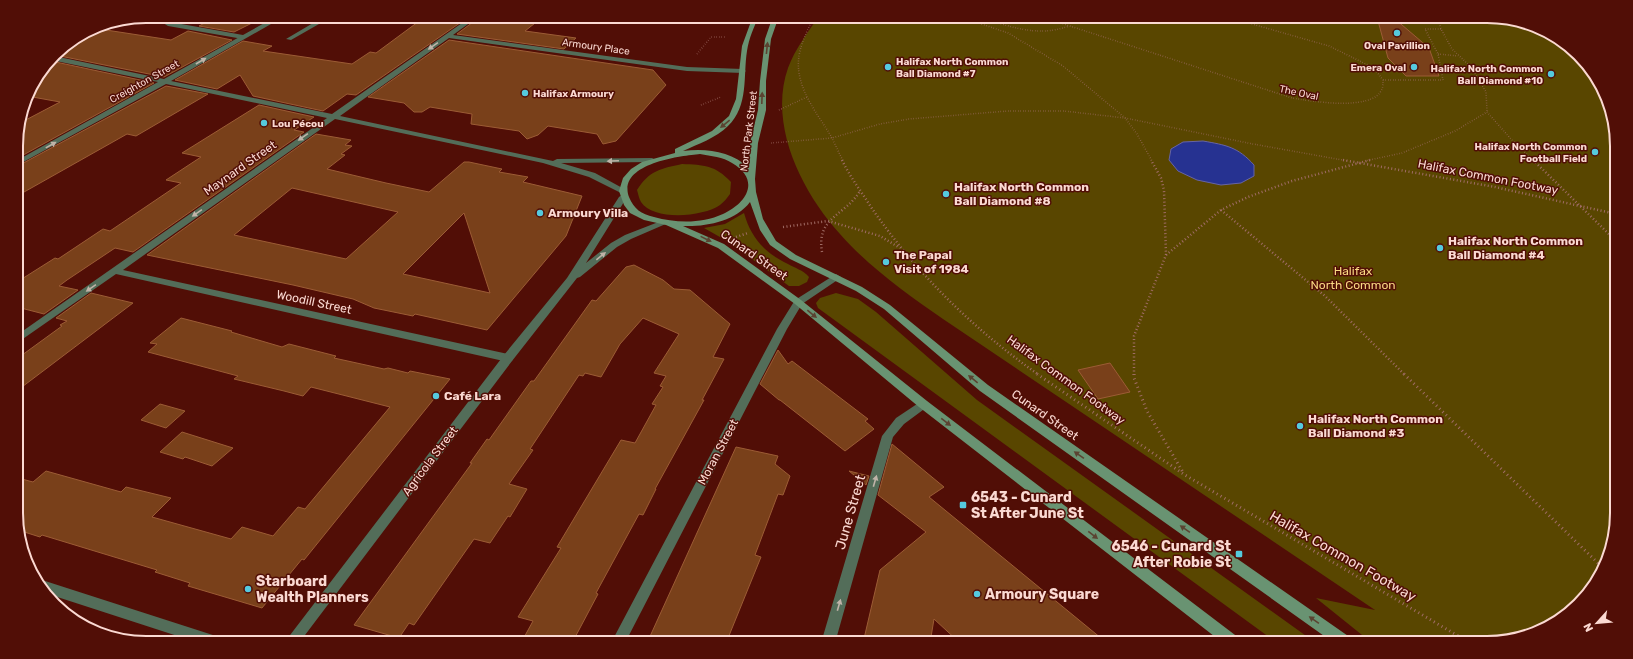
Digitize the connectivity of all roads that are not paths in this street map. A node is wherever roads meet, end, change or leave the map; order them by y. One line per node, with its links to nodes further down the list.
1 (166, 23): 8 (street)
2 (269, 23): 8 (street, Creighton Street)
3 (318, 23): 9 (street)
4 (466, 23): 7 (street, Maynard Street)
5 (753, 23): 11 (main road, North Park Street)
6 (774, 23): 18 (main road, North Park Street, one-way to 6)
7 (448, 36): 11 (street, Armoury Place); 13 (street, Maynard Street, one-way to 13)
8 (243, 37): 12 (street, Creighton Street, one-way to 8)
9 (290, 40)
10 (59, 59): 12 (street)
11 (743, 71): 14 (main road, North Park Street, one-way to 14)
12 (165, 81): 13 (street); 15 (street, Creighton Street, one-way to 12)
13 (334, 116): 17 (street); 22 (street, Maynard Street, one-way to 22)
14 (669, 155): 16 (main road); 18 (main road)
15 (23, 160)
16 (652, 160): 17 (street, one-way to 17); 20 (main road)
17 (545, 161): 20 (street)
18 (752, 178): 19 (main road)
19 (752, 193): 21 (main road); 23 (main road, Cunard Street)
20 (623, 194): 21 (main road); 24 (street, Agricola Street)
21 (667, 224): 24 (street, Agricola Street, one-way to 21); 25 (main road, Cunard Street, one-way to 25)
22 (114, 271): 26 (street, Maynard Street, one-way to 26); 27 (street, Woodill Street)
23 (836, 277): 25 (street, Moran Street); 35 (main road, Cunard Street, one-way to 23)
24 (571, 280): 27 (street, Agricola Street)
25 (798, 302): 28 (main road, Cunard Street, one-way to 28); 32 (street, Moran Street)
26 (23, 336)
27 (508, 358): 31 (street, Agricola Street)
28 (923, 404): 33 (street, June Street, one-way to 28); 34 (main road, Cunard Street, one-way to 34)
29 (49, 588): 30 (street)
30 (197, 636)
31 (296, 636)
32 (622, 636)
33 (830, 636)
34 (1225, 636)
35 (1336, 636)

